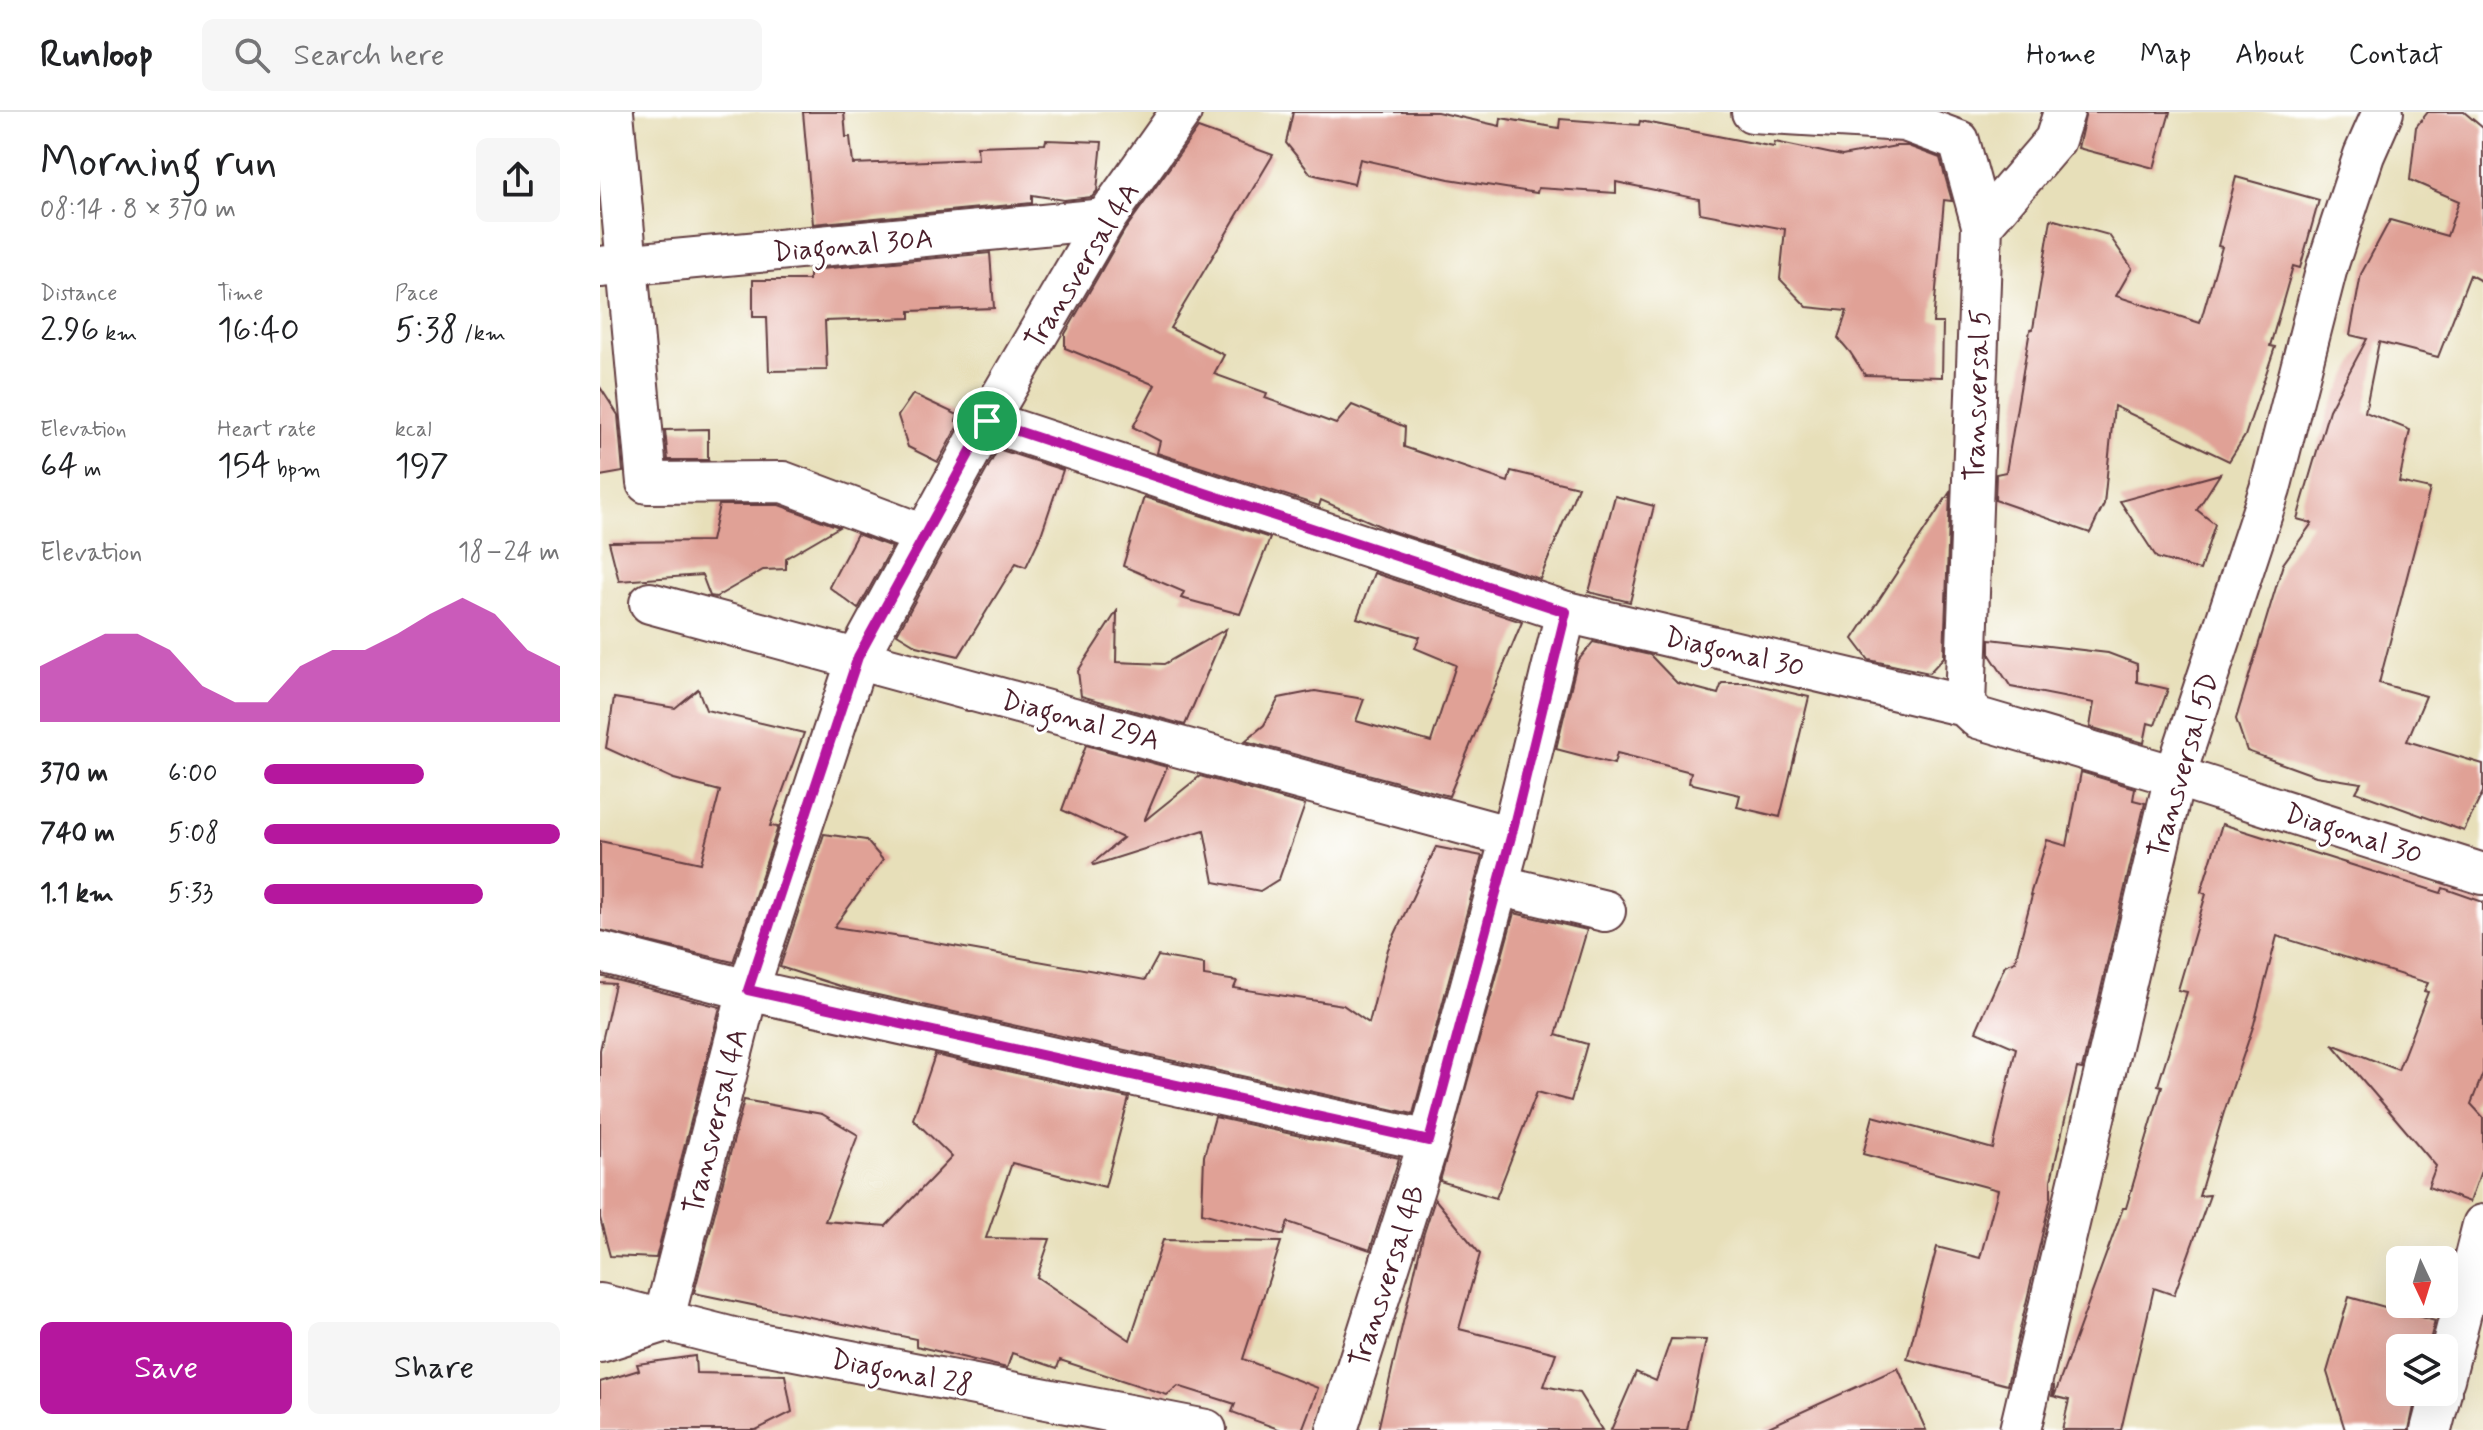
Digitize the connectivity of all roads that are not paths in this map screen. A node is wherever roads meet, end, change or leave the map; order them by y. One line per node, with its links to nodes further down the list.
1 (613, 112): 9 (street)
2 (1181, 112): 7 (street, Transversal 4A)
3 (1752, 112): 8 (street)
4 (1971, 112): 8 (street)
5 (2064, 112): 8 (street)
6 (2383, 112): 16 (street, Transversal 5D)
7 (1105, 219): 9 (street, Diagonal 30A); 10 (street, Transversal 4A)
8 (1982, 225): 15 (street, Transversal 5)
9 (613, 266): 11 (street)
10 (987, 421): 11 (street, Transversal 4A); 13 (street, Diagonal 30)
11 (924, 535): 14 (street, Transversal 4A)
12 (650, 603): 14 (street, Diagonal 29A)
13 (1566, 612): 15 (street, Diagonal 30); 17 (street, Transversal 4B)
14 (858, 657): 17 (street, Diagonal 29A); 22 (street, Transversal 4A)
15 (1965, 706): 16 (street, Diagonal 30)
16 (2175, 776): 18 (street, Diagonal 30); 32 (street, Transversal 5D)
17 (1511, 837): 19 (street, Transversal 4B)
18 (2483, 874)
19 (1498, 885): 20 (street); 23 (street, Transversal 4B)
20 (1605, 911)
21 (600, 952): 22 (street)
22 (748, 990): 23 (street); 26 (street, Transversal 4A)
23 (1429, 1141): 31 (street, Transversal 4B)
24 (2482, 1233): 27 (street)
25 (600, 1304): 26 (street, Diagonal 28)
26 (663, 1322): 28 (street); 30 (street, Diagonal 28)
27 (2456, 1334)
28 (600, 1342)
29 (2437, 1406): 33 (street)
30 (1206, 1430)
31 (1337, 1430)
32 (2020, 1430)
33 (2431, 1430)

